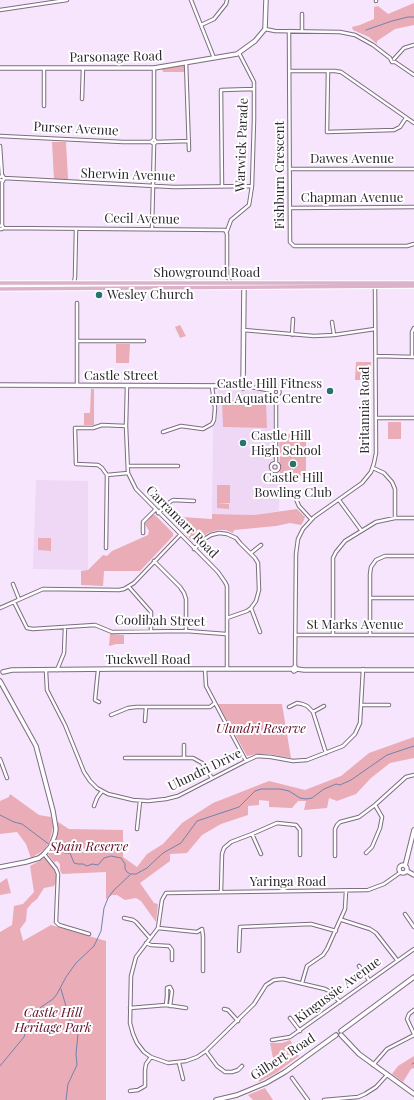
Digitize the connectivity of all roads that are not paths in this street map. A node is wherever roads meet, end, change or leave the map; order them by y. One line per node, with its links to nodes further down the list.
1 (67, 0): 5 (street)
2 (191, 0): 7 (street)
3 (227, 0): 7 (street)
4 (266, 0): 8 (street)
5 (0, 10)
6 (302, 14): 10 (street)
7 (201, 25): 13 (street)
8 (265, 29): 9 (street); 12 (street, Parsonage Road)
9 (289, 31): 10 (street); 20 (street, Fishburn Crescent)
10 (302, 31): 14 (street)
11 (414, 45): 14 (street)
12 (239, 53): 13 (street, Parsonage Road); 23 (street, Warwick Parade)
13 (214, 58): 15 (street, Parsonage Road)
14 (393, 60): 22 (street)
15 (186, 62): 19 (street, Parsonage Road); 29 (street)
16 (0, 68): 17 (street, Parsonage Road)
17 (44, 68): 18 (street, Parsonage Road); 25 (street)
18 (83, 68): 19 (street, Parsonage Road); 24 (street)
19 (154, 68): 30 (street)
20 (290, 71): 21 (street); 34 (street, Fishburn Crescent)
21 (328, 71): 26 (street); 26 (street)
22 (414, 76)
23 (254, 88): 38 (street); 39 (street, Warwick Parade)
24 (82, 99)
25 (44, 106)
26 (406, 118): 27 (street)
27 (414, 123)
28 (0, 136): 30 (street, Purser Avenue)
29 (189, 141): 30 (street, Purser Avenue); 32 (street)
30 (154, 142): 37 (street)
31 (0, 146): 35 (street)
32 (189, 150)
33 (414, 169): 34 (street, Dawes Avenue)
34 (290, 170): 41 (street, Fishburn Crescent)
35 (1, 176): 36 (street)
36 (2, 180): 37 (street, Sherwin Avenue); 42 (street)
37 (153, 186): 38 (street, Sherwin Avenue); 44 (street)
38 (222, 186): 39 (street, Sherwin Avenue)
39 (252, 186): 45 (street, Warwick Parade)
40 (414, 207): 41 (street, Chapman Avenue)
41 (290, 208): 46 (street, Fishburn Crescent)
42 (1, 227): 43 (street, Cecil Avenue)
43 (76, 229): 44 (street, Cecil Avenue); 48 (street)
44 (152, 229): 45 (street, Cecil Avenue)
45 (227, 231): 47 (street)
46 (414, 244)
47 (227, 276): 52 (street); 53 (street)
48 (75, 277): 50 (street); 51 (street)
49 (0, 283): 50 (main road, Showground Road)
50 (74, 283): 51 (main road, Showground Road); 57 (main road)
51 (79, 283): 52 (main road, Showground Road)
52 (221, 283): 53 (main road, Showground Road)
53 (231, 283): 54 (main road, Showground Road)
54 (244, 285): 55 (main road, Showground Road); 56 (main road, Showground Road); 57 (main road, Showground Road); 64 (street)
55 (414, 285): 56 (main road, Showground Road)
56 (375, 286): 63 (street, Britannia Road)
57 (83, 288): 58 (main road, Showground Road)
58 (0, 289)
59 (76, 302): 67 (street)
60 (293, 319): 65 (street)
61 (332, 322): 66 (street)
62 (414, 328): 70 (street)
63 (375, 329): 66 (street); 69 (street, Britannia Road)
64 (243, 330): 65 (street); 75 (street)
65 (292, 334): 66 (street)
66 (334, 335)
67 (77, 341): 68 (street); 72 (street)
68 (144, 341)
69 (376, 356): 70 (street); 78 (street, Britannia Road)
70 (413, 357)
71 (0, 385): 72 (street, Castle Street)
72 (77, 386): 73 (street, Castle Street)
73 (127, 386): 74 (street, Castle Street); 80 (street, Carramarr Road)
74 (212, 386): 75 (street, Castle Street); 81 (street)
75 (243, 386): 76 (street, Castle Street)
76 (273, 390): 77 (street); 77 (street)
77 (276, 396): 82 (street)
78 (376, 418): 79 (street); 85 (street, Britannia Road)
79 (414, 418)
80 (126, 426): 83 (street, Carramarr Road); 87 (street)
81 (162, 432)
82 (276, 463)
83 (128, 466): 84 (street); 86 (street, Carramarr Road)
84 (178, 466)
85 (373, 468): 89 (street); 91 (street, Britannia Road)
86 (128, 473): 87 (street); 93 (street, Carramarr Road)
87 (107, 475): 102 (street)
88 (396, 479): 89 (street)
89 (392, 482): 95 (street)
90 (296, 499): 97 (street)
91 (339, 500): 97 (street, Britannia Road); 98 (street)
92 (194, 501): 94 (street)
93 (155, 510): 94 (street, Carramarr Road); 99 (street)
94 (158, 513): 100 (street, Carramarr Road)
95 (395, 518): 96 (street); 98 (street)
96 (414, 518)
97 (311, 519): 121 (street, Britannia Road)
98 (361, 530): 122 (street)
99 (143, 533)
100 (180, 535): 103 (street, Carramarr Road); 106 (street)
101 (261, 544): 104 (street)
102 (106, 548)
103 (194, 549): 104 (street); 115 (street, Carramarr Road)
104 (251, 553): 114 (street)
105 (414, 556): 109 (street)
106 (154, 561): 108 (street); 118 (street)
107 (13, 584): 111 (street)
108 (129, 587): 111 (street); 117 (street)
109 (371, 598): 110 (street); 123 (street)
110 (414, 598)
111 (19, 599): 112 (street)
112 (14, 602): 113 (street); 116 (street, Coolibah Street)
113 (0, 608)
114 (251, 608): 115 (street); 119 (street)
115 (227, 618): 120 (street, Carramarr Road)
116 (65, 627): 117 (street, Coolibah Street); 127 (street)
117 (151, 631): 118 (street, Coolibah Street)
118 (186, 631): 120 (street, Coolibah Street)
119 (260, 632)
120 (226, 634): 130 (street, Carramarr Road)
121 (295, 635): 122 (street, St Marks Avenue); 125 (street, Britannia Road)
122 (333, 635): 123 (street, St Marks Avenue)
123 (370, 635): 124 (street, St Marks Avenue)
124 (414, 635)
125 (295, 668): 130 (street, Tuckwell Road); 131 (street, Tuckwell Road)
126 (1, 670): 133 (street, Tuckwell Road); 134 (street)
127 (57, 670): 128 (street, Tuckwell Road); 133 (street, Tuckwell Road)
128 (98, 670): 129 (street, Tuckwell Road); 135 (street)
129 (205, 670): 130 (street, Tuckwell Road); 136 (street)
130 (227, 670)
131 (363, 670): 132 (street, Tuckwell Road); 137 (street, Ulundri Drive)
132 (414, 670)
133 (46, 671): 154 (street, Ulundri Drive)
134 (0, 680): 162 (street)
135 (99, 702)
136 (215, 703): 140 (street); 150 (street)
137 (362, 705): 138 (street); 146 (street, Ulundri Drive)
138 (389, 705)
139 (324, 706): 142 (street)
140 (146, 707): 143 (street); 144 (street)
141 (289, 707): 142 (street)
142 (313, 712): 146 (street)
143 (111, 716)
144 (145, 721)
145 (184, 745): 149 (street)
146 (326, 753): 150 (street, Ulundri Drive)
147 (0, 758): 152 (street)
148 (126, 758): 149 (street)
149 (184, 758): 153 (street)
150 (246, 761): 153 (street, Ulundri Drive)
151 (414, 775): 156 (street)
152 (7, 778)
153 (212, 778): 155 (street, Ulundri Drive)
154 (102, 791): 155 (street, Ulundri Drive); 157 (street)
155 (140, 801): 158 (street)
156 (375, 805): 161 (street); 165 (street)
157 (94, 806)
158 (137, 830)
159 (414, 830): 166 (street)
160 (252, 834): 163 (street); 164 (street); 172 (street)
161 (366, 853)
162 (44, 854): 167 (street); 179 (street)
163 (261, 854)
164 (300, 855)
165 (335, 856)
166 (405, 866): 168 (street); 169 (street)
167 (0, 867)
168 (407, 871): 169 (street); 170 (street)
169 (401, 872): 171 (street, Yaringa Road)
170 (414, 875)
171 (346, 891): 172 (street, Yaringa Road); 175 (street)
172 (221, 892): 177 (street, Yaringa Road)
173 (405, 914): 176 (street)
174 (124, 918): 180 (street)
175 (342, 920): 178 (street); 185 (street)
176 (414, 927)
177 (158, 928): 180 (street); 187 (street)
178 (336, 931): 183 (street); 190 (street)
179 (89, 934)
180 (150, 938): 181 (street)
181 (146, 943): 184 (street); 194 (street)
182 (414, 949): 185 (street, Kingussie Avenue)
183 (239, 951)
184 (172, 960)
185 (397, 960): 189 (street, Kingussie Avenue)
186 (359, 966): 189 (street)
187 (203, 971)
188 (414, 977): 201 (street)
189 (370, 980): 191 (street, Kingussie Avenue)
190 (302, 983): 191 (street); 199 (street)
191 (340, 1002): 200 (street, Kingussie Avenue)
192 (166, 1005): 193 (street); 193 (street); 194 (street)
193 (170, 1006): 195 (street)
194 (130, 1008): 205 (street)
195 (186, 1008)
196 (224, 1009): 199 (street)
197 (414, 1010): 202 (street)
198 (290, 1018): 200 (street)
199 (238, 1021): 204 (street)
200 (300, 1031): 203 (street, Kingussie Avenue)
201 (341, 1033): 207 (street); 215 (street, Gilbert Road)
202 (414, 1035): 207 (street)
203 (272, 1040)
204 (206, 1051): 206 (street); 208 (street)
205 (151, 1057): 206 (street); 212 (street)
206 (179, 1063): 211 (street)
207 (373, 1065): 209 (street)
208 (242, 1066)
209 (386, 1074): 213 (street); 214 (street)
210 (292, 1078): 217 (street)
211 (183, 1080)
212 (130, 1091)
213 (414, 1094)
214 (358, 1098): 218 (street)
215 (227, 1099): 216 (street, Gilbert Road)
216 (216, 1100)
217 (308, 1100)
218 (324, 1100)

